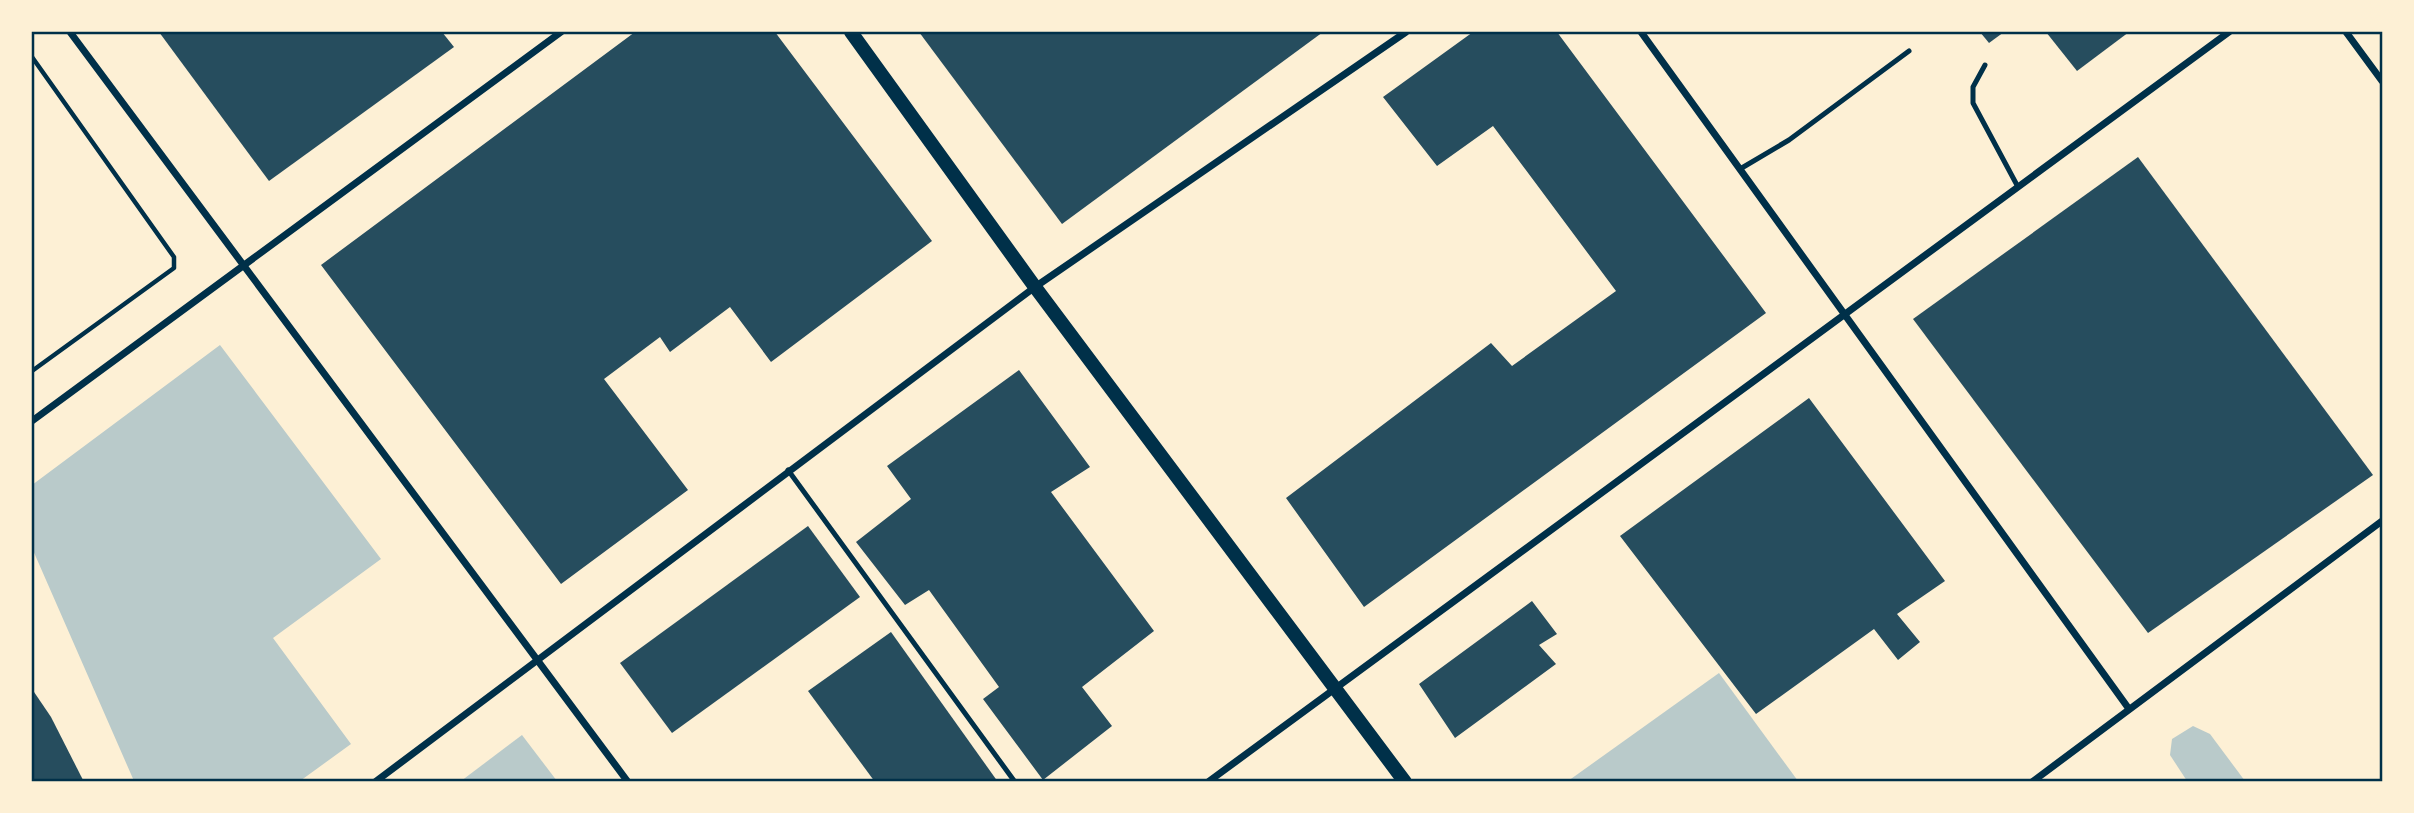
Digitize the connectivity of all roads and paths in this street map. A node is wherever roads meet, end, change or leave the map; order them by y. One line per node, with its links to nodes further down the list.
1 (70, 32): 14 (street)
2 (561, 32): 14 (street)
3 (851, 32): 15 (main road)
4 (1406, 32): 15 (street)
5 (1641, 32): 12 (street)
6 (2229, 32): 13 (street)
7 (2346, 32): 11 (street)
8 (1909, 51): 12 (lane)
9 (32, 57): 17 (path)
10 (1985, 65): 13 (lane)
11 (2382, 81)
12 (1740, 169): 16 (street)
13 (2018, 187): 16 (street)
14 (245, 264): 18 (street); 21 (street)
15 (1035, 287): 19 (street); 22 (main road)
16 (1844, 314): 22 (street); 23 (street)
17 (32, 371)
18 (32, 421)
19 (787, 470): 21 (street); 26 (lane)
20 (2382, 522): 23 (street)
21 (537, 660): 24 (street); 25 (street)
22 (1335, 688): 27 (street); 28 (main road)
23 (2129, 709): 29 (street)
24 (375, 782)
25 (628, 782)
26 (1015, 782)
27 (1208, 782)
28 (1405, 782)
29 (2032, 782)

